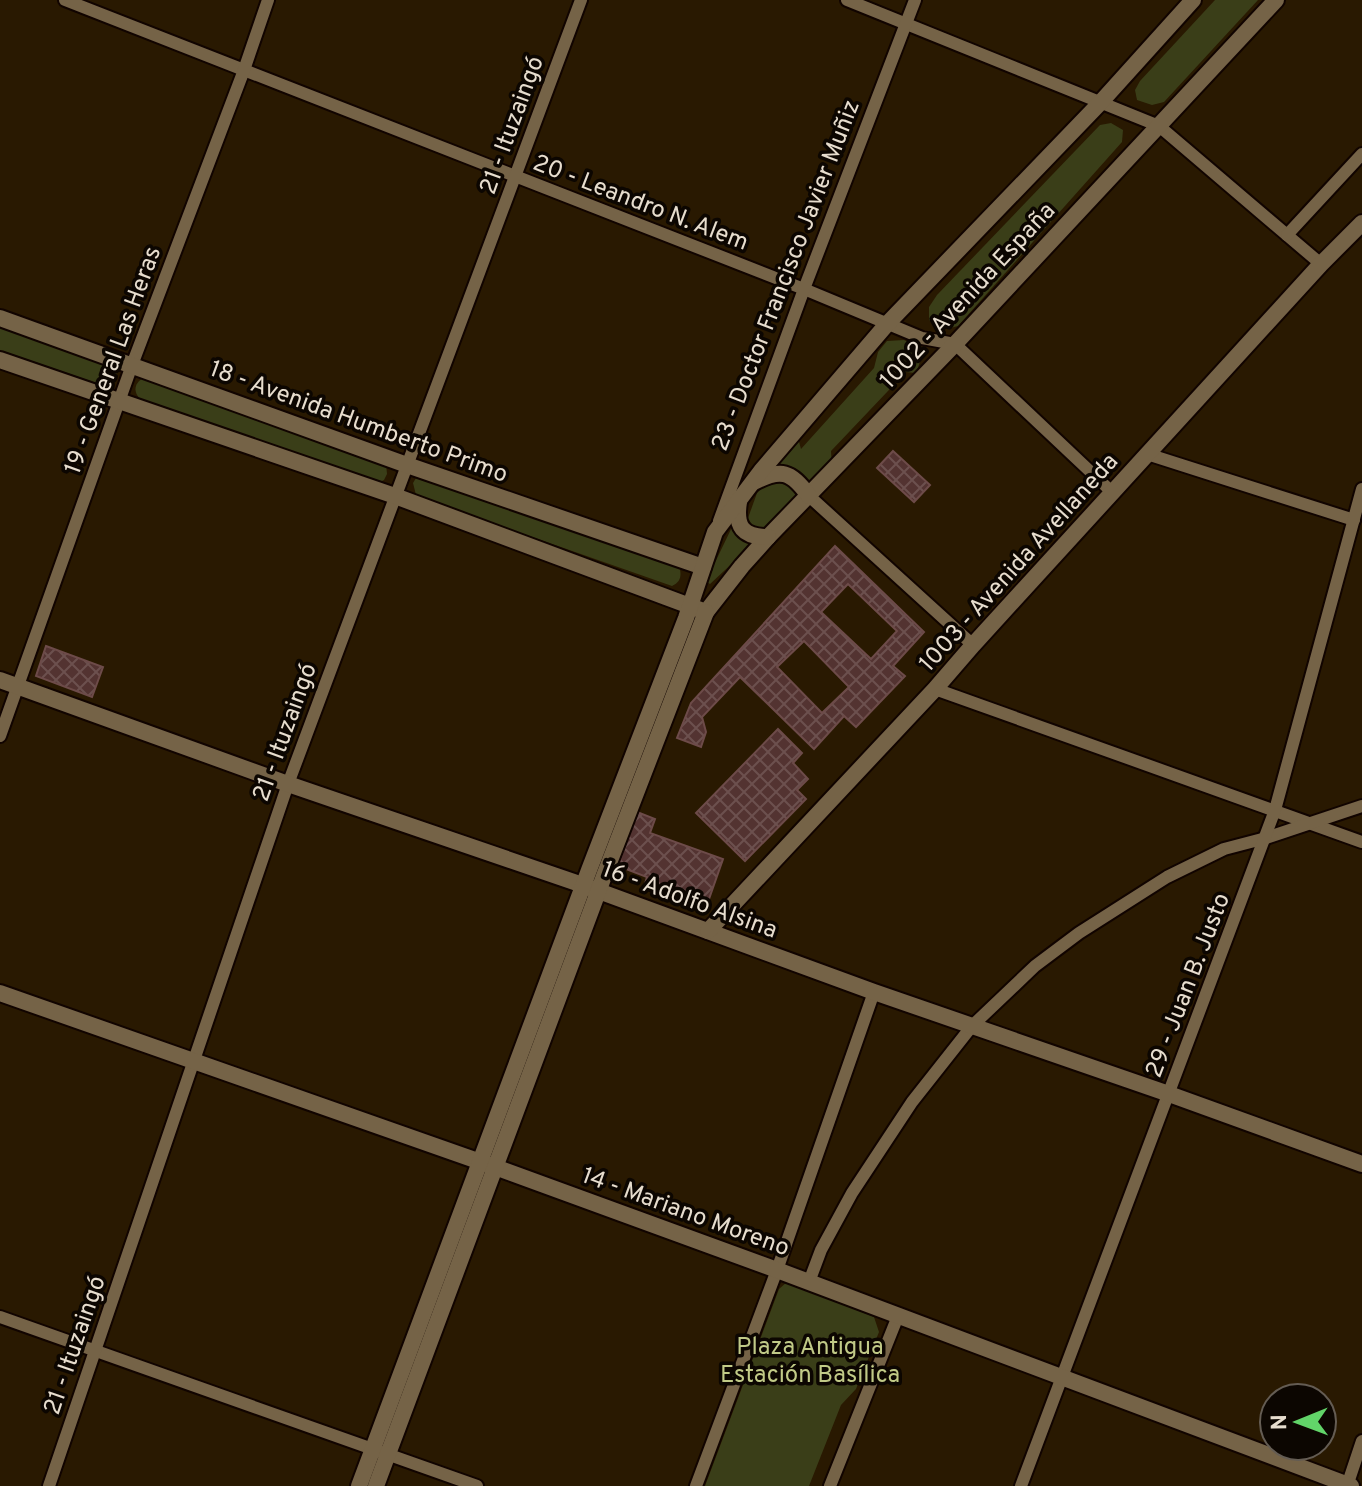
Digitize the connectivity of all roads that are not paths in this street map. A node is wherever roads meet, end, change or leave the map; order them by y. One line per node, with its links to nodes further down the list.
1 (65, 0): 9 (street, 20 - Leandro N. Alem)
2 (268, 0): 9 (street, 19 - General Las Heras)
3 (581, 0): 13 (street, 21 - Ituzaingó)
4 (847, 0): 8 (street)
5 (915, 0): 8 (street, 23 - Doctor Francisco Javier Muñiz)
6 (1193, 0): 10 (street, 1002 - Avenida España)
7 (1276, 0): 11 (street, 1002 - Avenida España)
8 (905, 25): 10 (street); 17 (street, 23 - Doctor Francisco Javier Muñiz)
9 (244, 70): 13 (street, 20 - Leandro N. Alem); 22 (street, 19 - General Las Heras)
10 (1100, 103): 11 (street); 19 (street, 1002 - Avenida España)
11 (1159, 126): 15 (street); 20 (street, 1002 - Avenida España)
12 (1362, 154): 15 (street)
13 (515, 176): 17 (street, 20 - Leandro N. Alem); 25 (street, 21 - Ituzaingó)
14 (1362, 223): 16 (street, 1003 - Avenida Avellaneda)
15 (1287, 235): 16 (street)
16 (1321, 264): 24 (street, 1003 - Avenida Avellaneda)
17 (804, 289): 19 (street, 20 - Leandro N. Alem); 33 (street, 23 - Doctor Francisco Javier Muñiz)
18 (0, 318): 22 (street, 18 - Avenida Humberto Primo)
19 (887, 324): 20 (street, 20 - Leandro N. Alem); 26 (street, 1002 - Avenida España)
20 (955, 344): 28 (street); 30 (street, 1002 - Avenida España)
21 (0, 360): 23 (street)
22 (132, 365): 23 (street, 19 - General Las Heras); 25 (street, 18 - Avenida Humberto Primo)
23 (119, 401): 29 (street); 40 (street, 19 - General Las Heras)
24 (1147, 454): 28 (street, 1003 - Avenida Avellaneda); 32 (street)
25 (407, 465): 29 (street, 21 - Ituzaingó); 35 (street, 18 - Avenida Humberto Primo)
26 (752, 484): 30 (street); 31 (street, 1002 - Avenida España)
27 (1362, 489): 32 (street, 29 - Juan B. Justo)
28 (1113, 493): 38 (street, 1003 - Avenida Avellaneda)
29 (395, 496): 36 (street); 43 (street, 21 - Ituzaingó)
30 (809, 496): 34 (street, 1002 - Avenida España); 38 (street)
31 (739, 502): 33 (street, 1002 - Avenida España); 34 (street)
32 (1354, 520): 45 (street, 29 - Juan B. Justo)
33 (715, 532): 35 (street, 23 - Doctor Francisco Javier Muñiz)
34 (768, 537): 37 (street, 1002 - Avenida España)
35 (703, 567): 36 (street, 23 - Doctor Francisco Javier Muñiz)
36 (690, 605): 37 (street); 49 (street, 23 - Doctor Francisco Javier Muñiz)
37 (706, 612): 49 (street, 1002 - Avenida España)
38 (973, 645): 41 (street, 1003 - Avenida Avellaneda)
39 (0, 680): 40 (street, 16 - Adolfo Alsina)
40 (18, 687): 42 (street, 19 - General Las Heras); 43 (street, 16 - Adolfo Alsina)
41 (935, 689): 45 (street); 50 (street, 1003 - Avenida Avellaneda)
42 (0, 736)
43 (288, 784): 49 (street, 16 - Adolfo Alsina); 54 (street, 21 - Ituzaingó)
44 (1362, 806): 46 (street)
45 (1275, 810): 46 (street); 47 (street, 29 - Juan B. Justo)
46 (1312, 824): 47 (street); 48 (street)
47 (1266, 838): 53 (street); 55 (street, 29 - Juan B. Justo)
48 (1362, 842)
49 (591, 888): 50 (street, 16 - Adolfo Alsina); 56 (street)
50 (708, 931): 51 (street, 16 - Adolfo Alsina)
51 (874, 992): 53 (street, 16 - Adolfo Alsina); 58 (street)
52 (0, 993): 54 (street, 14 - Mariano Moreno)
53 (972, 1026): 55 (street, 16 - Adolfo Alsina); 59 (street)
54 (195, 1061): 56 (street, 14 - Mariano Moreno); 62 (street, 21 - Ituzaingó)
55 (1169, 1094): 57 (street, 16 - Adolfo Alsina); 63 (street, 29 - Juan B. Justo)
56 (487, 1164): 58 (street, 14 - Mariano Moreno); 65 (street)
57 (1362, 1164)
58 (777, 1270): 59 (street, 14 - Mariano Moreno); 70 (street)
59 (809, 1282): 60 (street, 14 - Mariano Moreno)
60 (898, 1316): 63 (street, 14 - Mariano Moreno); 71 (street)
61 (0, 1317): 62 (street)
62 (95, 1351): 65 (street); 66 (street, 21 - Ituzaingó)
63 (1061, 1377): 72 (street, 29 - Juan B. Justo); 73 (street, 14 - Mariano Moreno)
64 (1362, 1441): 73 (street)
65 (380, 1451): 67 (street); 68 (street); 69 (street)
66 (49, 1486)
67 (359, 1486)
68 (376, 1486)
69 (477, 1486)
70 (696, 1486)
71 (830, 1486)
72 (1021, 1486)
73 (1348, 1486)

